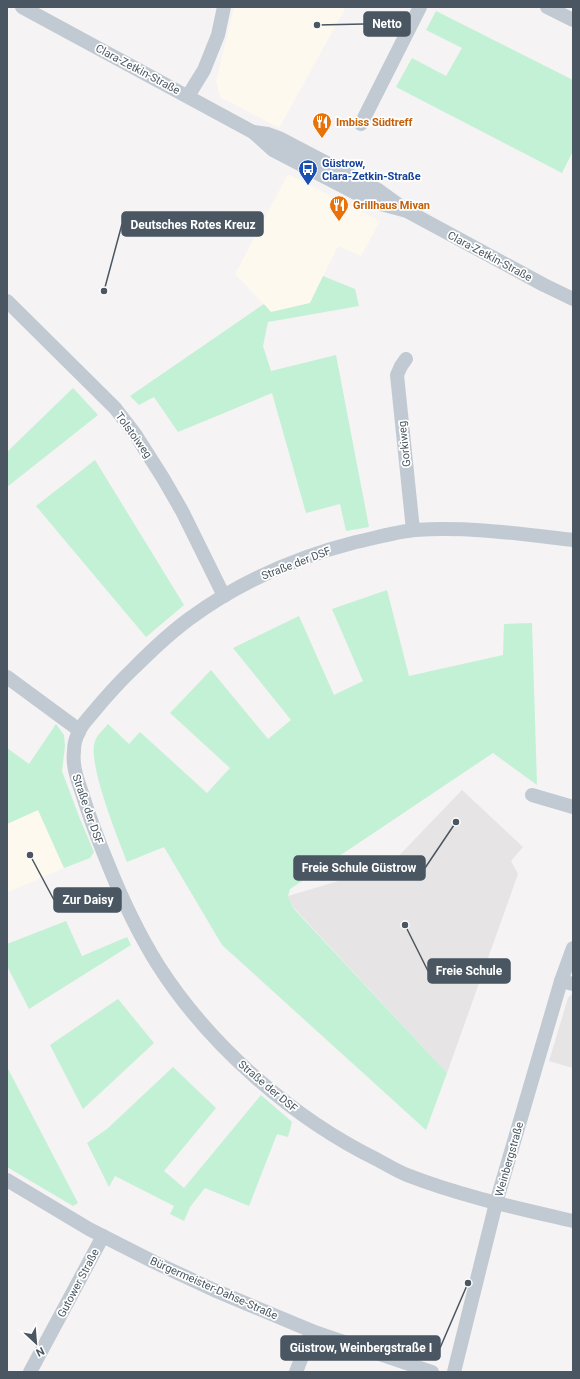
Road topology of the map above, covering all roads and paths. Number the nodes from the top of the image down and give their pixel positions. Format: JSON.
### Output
{"nodes":[{"id":1,"x":22,"y":7,"type":"edge"},
{"id":2,"x":224,"y":7,"type":"edge"},
{"id":3,"x":420,"y":7,"type":"edge"},
{"id":4,"x":547,"y":7,"type":"edge"},
{"id":5,"x":573,"y":20,"type":"edge"},
{"id":6,"x":188,"y":96,"type":"junction"},
{"id":7,"x":361,"y":124,"type":"dead end"},
{"id":8,"x":573,"y":299,"type":"edge"},
{"id":9,"x":7,"y":301,"type":"edge"},
{"id":10,"x":406,"y":359,"type":"dead end"},
{"id":11,"x":413,"y":530,"type":"junction"},
{"id":12,"x":573,"y":540,"type":"edge"},
{"id":13,"x":224,"y":596,"type":"junction"},
{"id":14,"x":7,"y":676,"type":"edge"},
{"id":15,"x":79,"y":730,"type":"junction"},
{"id":16,"x":532,"y":795,"type":"dead end"},
{"id":17,"x":573,"y":807,"type":"edge"},
{"id":18,"x":573,"y":948,"type":"edge"},
{"id":19,"x":567,"y":982,"type":"edge"},
{"id":20,"x":7,"y":1180,"type":"edge"},
{"id":21,"x":496,"y":1203,"type":"junction"},
{"id":22,"x":573,"y":1221,"type":"edge"},
{"id":23,"x":103,"y":1236,"type":"junction"},
{"id":24,"x":312,"y":1331,"type":"junction"},
{"id":25,"x":30,"y":1372,"type":"edge"},
{"id":26,"x":296,"y":1372,"type":"edge"},
{"id":27,"x":432,"y":1372,"type":"edge"},
{"id":28,"x":454,"y":1372,"type":"edge"}],
"edges":[{"from":1,"to":6,"type":"street","name":"Clara-Zetkin-Straße"},
{"from":2,"to":6,"type":"street"},
{"from":3,"to":7,"type":"street"},
{"from":4,"to":5,"type":"street"},
{"from":6,"to":8,"type":"street","name":"Clara-Zetkin-Straße"},
{"from":9,"to":13,"type":"street","name":"Tolstoiweg"},
{"from":10,"to":11,"type":"street","name":"Gorkiweg"},
{"from":11,"to":12,"type":"street","name":"Straße der DSF"},
{"from":11,"to":13,"type":"street","name":"Straße der DSF"},
{"from":13,"to":15,"type":"street","name":"Straße der DSF"},
{"from":14,"to":15,"type":"street"},
{"from":15,"to":21,"type":"street","name":"Straße der DSF"},
{"from":16,"to":17,"type":"street"},
{"from":18,"to":19,"type":"street","name":"Weinbergstraße"},
{"from":19,"to":21,"type":"street","name":"Weinbergstraße"},
{"from":20,"to":23,"type":"street","name":"Bürgermeister-Dahse-Straße"},
{"from":21,"to":22,"type":"street","name":"Straße der DSF"},
{"from":21,"to":28,"type":"street","name":"Weinbergstraße"},
{"from":23,"to":24,"type":"street","name":"Bürgermeister-Dahse-Straße"},
{"from":23,"to":25,"type":"street","name":"Gutower Straße"},
{"from":24,"to":26,"type":"street"},
{"from":24,"to":27,"type":"street","name":"Bürgermeister-Dahse-Straße"}]}
